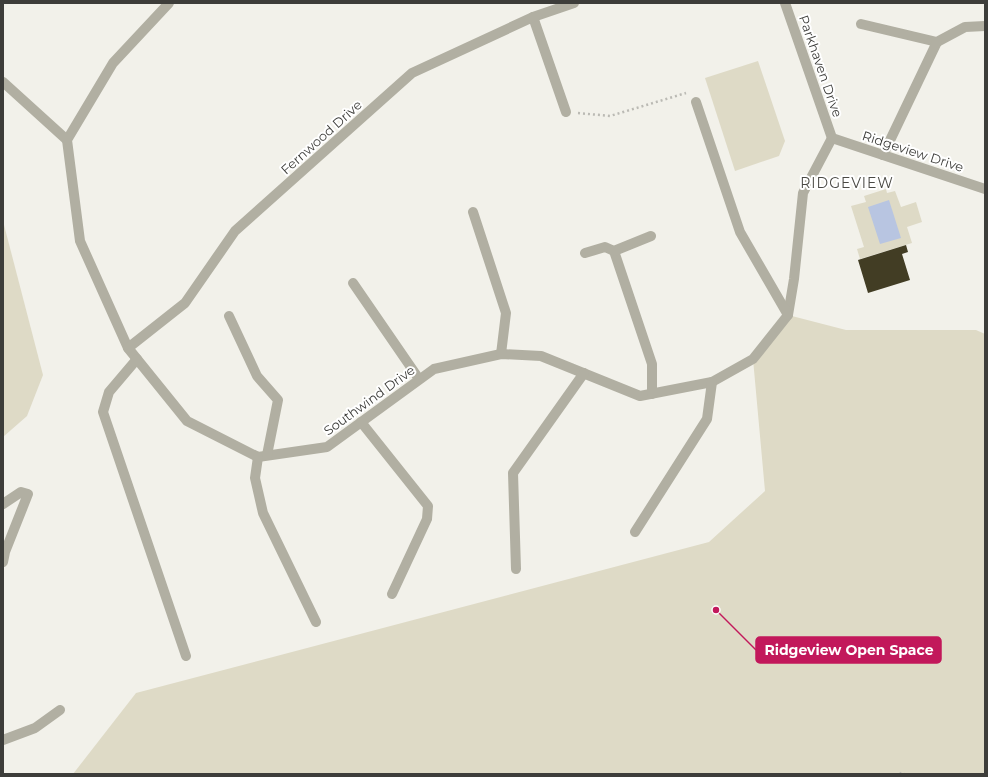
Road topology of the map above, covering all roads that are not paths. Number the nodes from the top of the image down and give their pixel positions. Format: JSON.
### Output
{"nodes":[{"id":1,"x":169,"y":3,"type":"edge"},
{"id":2,"x":574,"y":3,"type":"edge"},
{"id":3,"x":785,"y":3,"type":"edge"},
{"id":4,"x":533,"y":17,"type":"junction"},
{"id":5,"x":861,"y":24,"type":"dead end"},
{"id":6,"x":985,"y":26,"type":"edge"},
{"id":7,"x":937,"y":42,"type":"junction"},
{"id":8,"x":3,"y":82,"type":"edge"},
{"id":9,"x":696,"y":102,"type":"road end"},
{"id":10,"x":566,"y":112,"type":"road end"},
{"id":11,"x":832,"y":138,"type":"junction"},
{"id":12,"x":67,"y":140,"type":"junction"},
{"id":13,"x":883,"y":155,"type":"junction"},
{"id":14,"x":985,"y":189,"type":"edge"},
{"id":15,"x":473,"y":212,"type":"dead end"},
{"id":16,"x":651,"y":236,"type":"dead end"},
{"id":17,"x":614,"y":251,"type":"junction"},
{"id":18,"x":585,"y":253,"type":"dead end"},
{"id":19,"x":353,"y":283,"type":"dead end"},
{"id":20,"x":788,"y":315,"type":"junction"},
{"id":21,"x":229,"y":316,"type":"dead end"},
{"id":22,"x":128,"y":348,"type":"junction"},
{"id":23,"x":501,"y":354,"type":"junction"},
{"id":24,"x":137,"y":359,"type":"junction"},
{"id":25,"x":584,"y":373,"type":"junction"},
{"id":26,"x":420,"y":379,"type":"junction"},
{"id":27,"x":712,"y":382,"type":"junction"},
{"id":28,"x":652,"y":394,"type":"junction"},
{"id":29,"x":361,"y":422,"type":"junction"},
{"id":30,"x":263,"y":456,"type":"junction"},
{"id":31,"x":3,"y":504,"type":"edge"},
{"id":32,"x":636,"y":532,"type":"dead end"},
{"id":33,"x":3,"y":562,"type":"edge"},
{"id":34,"x":516,"y":569,"type":"dead end"},
{"id":35,"x":392,"y":594,"type":"dead end"},
{"id":36,"x":316,"y":622,"type":"dead end"},
{"id":37,"x":186,"y":656,"type":"dead end"},
{"id":38,"x":60,"y":710,"type":"dead end"},
{"id":39,"x":3,"y":740,"type":"edge"}],
"edges":[{"from":1,"to":12,"type":"street"},
{"from":2,"to":4,"type":"street","name":"Fernwood Drive"},
{"from":3,"to":11,"type":"street","name":"Parkhaven Drive"},
{"from":4,"to":10,"type":"street"},
{"from":4,"to":22,"type":"street","name":"Fernwood Drive"},
{"from":5,"to":7,"type":"street"},
{"from":6,"to":7,"type":"street"},
{"from":7,"to":13,"type":"street"},
{"from":8,"to":12,"type":"street"},
{"from":9,"to":20,"type":"street"},
{"from":11,"to":13,"type":"street","name":"Ridgeview Drive"},
{"from":11,"to":20,"type":"street","name":"Southwind Drive"},
{"from":12,"to":22,"type":"street"},
{"from":13,"to":14,"type":"street","name":"Ridgeview Drive"},
{"from":15,"to":23,"type":"street"},
{"from":16,"to":17,"type":"street"},
{"from":17,"to":18,"type":"street"},
{"from":17,"to":28,"type":"street"},
{"from":19,"to":26,"type":"street"},
{"from":20,"to":27,"type":"street","name":"Southwind Drive"},
{"from":21,"to":30,"type":"street"},
{"from":22,"to":24,"type":"street"},
{"from":23,"to":25,"type":"street","name":"Southwind Drive"},
{"from":23,"to":26,"type":"street","name":"Southwind Drive"},
{"from":24,"to":30,"type":"street"},
{"from":24,"to":37,"type":"street"},
{"from":25,"to":28,"type":"street","name":"Southwind Drive"},
{"from":25,"to":34,"type":"street"},
{"from":26,"to":29,"type":"street","name":"Southwind Drive"},
{"from":27,"to":28,"type":"street","name":"Southwind Drive"},
{"from":27,"to":32,"type":"street"},
{"from":29,"to":30,"type":"street","name":"Southwind Drive"},
{"from":29,"to":35,"type":"street"},
{"from":30,"to":36,"type":"street"},
{"from":31,"to":33,"type":"street"},
{"from":38,"to":39,"type":"street"}]}
